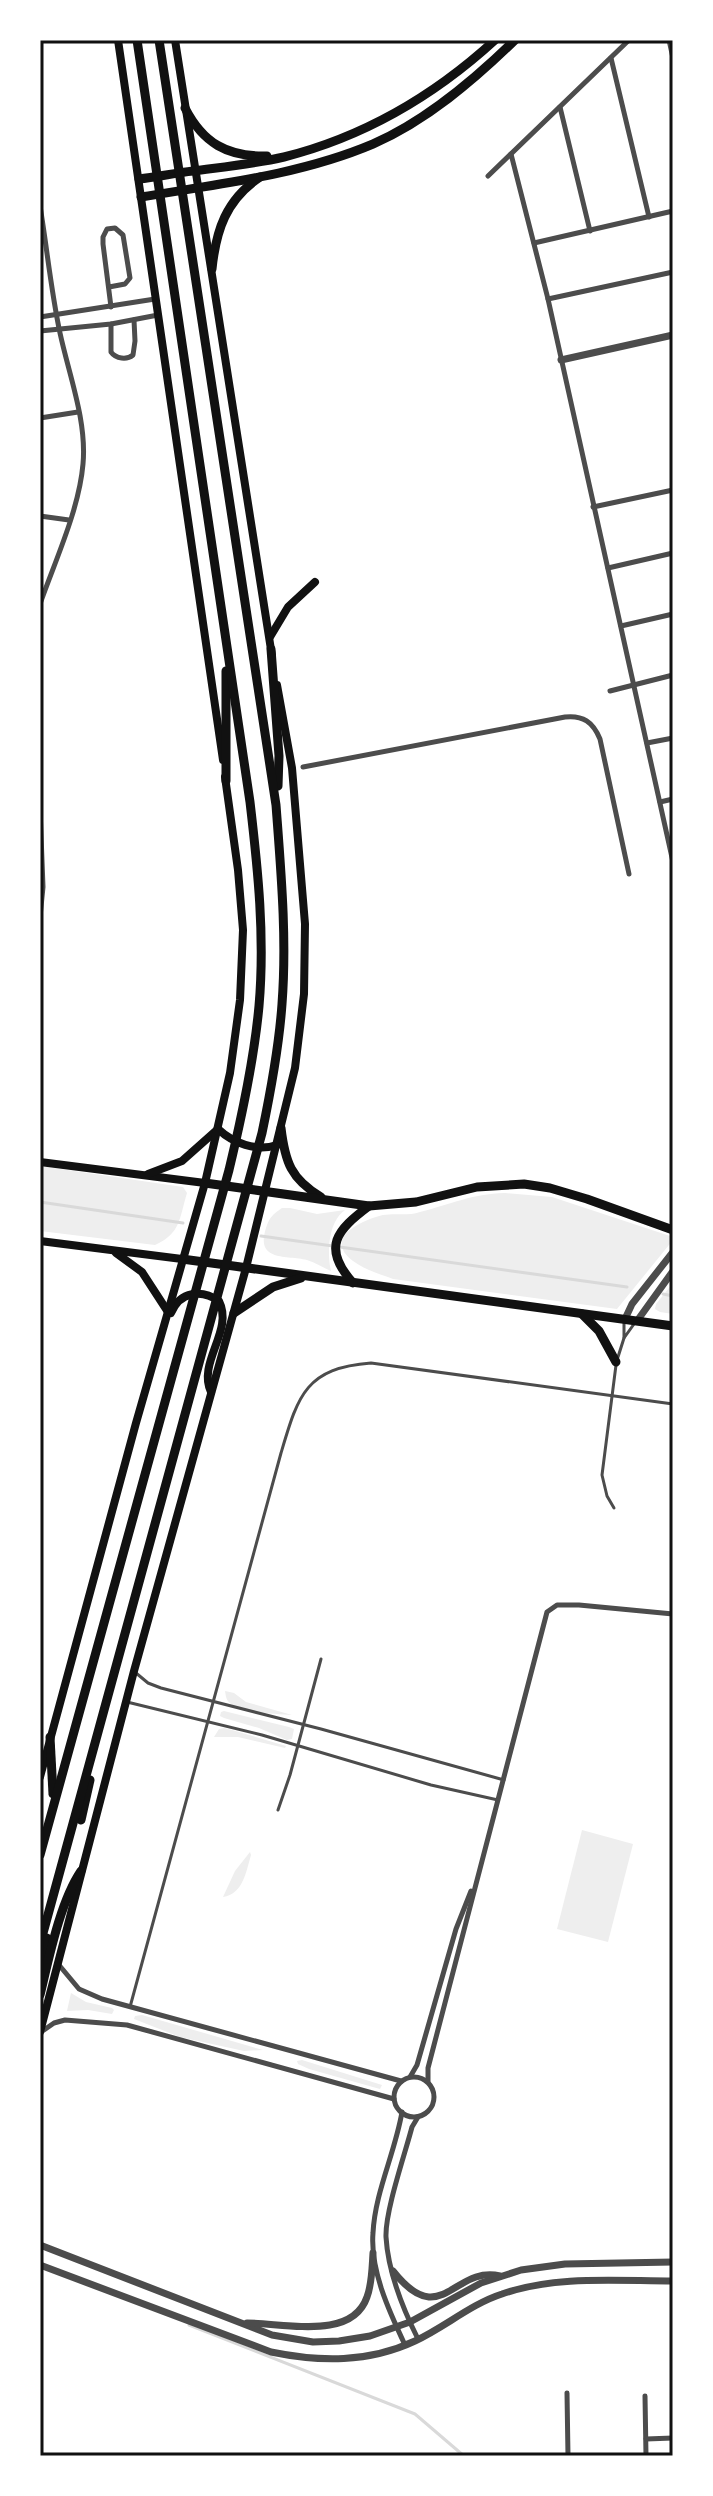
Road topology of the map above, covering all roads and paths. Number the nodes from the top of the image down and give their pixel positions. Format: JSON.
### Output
{"nodes":[{"id":1,"x":118,"y":40,"type":"edge"},
{"id":2,"x":137,"y":40,"type":"edge"},
{"id":3,"x":159,"y":40,"type":"edge"},
{"id":4,"x":175,"y":40,"type":"edge"},
{"id":5,"x":495,"y":40,"type":"edge"},
{"id":6,"x":515,"y":40,"type":"edge"},
{"id":7,"x":629,"y":40,"type":"edge"},
{"id":8,"x":669,"y":40,"type":"edge"},
{"id":9,"x":611,"y":57,"type":"junction"},
{"id":10,"x":673,"y":58,"type":"edge"},
{"id":11,"x":560,"y":107,"type":"junction"},
{"id":12,"x":185,"y":108,"type":"junction"},
{"id":13,"x":383,"y":119,"type":"junction"},
{"id":14,"x":390,"y":135,"type":"junction"},
{"id":15,"x":511,"y":154,"type":"junction"},
{"id":16,"x":286,"y":156,"type":"junction"},
{"id":17,"x":192,"y":171,"type":"junction"},
{"id":18,"x":264,"y":174,"type":"junction"},
{"id":19,"x":488,"y":176,"type":"dead end"},
{"id":20,"x":144,"y":178,"type":"junction"},
{"id":21,"x":195,"y":188,"type":"junction"},
{"id":22,"x":146,"y":196,"type":"junction"},
{"id":23,"x":40,"y":206,"type":"edge"},
{"id":24,"x":673,"y":211,"type":"edge"},
{"id":25,"x":649,"y":217,"type":"junction"},
{"id":26,"x":590,"y":231,"type":"junction"},
{"id":27,"x":534,"y":243,"type":"junction"},
{"id":28,"x":212,"y":269,"type":"junction"},
{"id":29,"x":673,"y":272,"type":"edge"},
{"id":30,"x":109,"y":287,"type":"junction"},
{"id":31,"x":156,"y":299,"type":"junction"},
{"id":32,"x":548,"y":299,"type":"junction"},
{"id":33,"x":111,"y":307,"type":"junction"},
{"id":34,"x":57,"y":314,"type":"junction"},
{"id":35,"x":158,"y":315,"type":"junction"},
{"id":36,"x":40,"y":317,"type":"edge"},
{"id":37,"x":134,"y":320,"type":"junction"},
{"id":38,"x":111,"y":324,"type":"junction"},
{"id":39,"x":59,"y":330,"type":"junction"},
{"id":40,"x":40,"y":331,"type":"edge"},
{"id":41,"x":673,"y":335,"type":"edge"},
{"id":42,"x":561,"y":360,"type":"junction"},
{"id":43,"x":78,"y":412,"type":"junction"},
{"id":44,"x":40,"y":418,"type":"edge"},
{"id":45,"x":673,"y":490,"type":"edge"},
{"id":46,"x":593,"y":507,"type":"junction"},
{"id":47,"x":40,"y":516,"type":"edge"},
{"id":48,"x":69,"y":520,"type":"junction"},
{"id":49,"x":673,"y":553,"type":"edge"},
{"id":50,"x":608,"y":568,"type":"junction"},
{"id":51,"x":315,"y":582,"type":"dead end"},
{"id":52,"x":40,"y":604,"type":"edge"},
{"id":53,"x":673,"y":614,"type":"edge"},
{"id":54,"x":621,"y":626,"type":"junction"},
{"id":55,"x":226,"y":636,"type":"junction"},
{"id":56,"x":269,"y":638,"type":"junction"},
{"id":57,"x":271,"y":649,"type":"junction"},
{"id":58,"x":673,"y":675,"type":"edge"},
{"id":59,"x":635,"y":684,"type":"junction"},
{"id":60,"x":610,"y":691,"type":"dead end"},
{"id":61,"x":673,"y":738,"type":"edge"},
{"id":62,"x":647,"y":743,"type":"junction"},
{"id":63,"x":303,"y":767,"type":"dead end"},
{"id":64,"x":226,"y":781,"type":"junction"},
{"id":65,"x":673,"y":799,"type":"edge"},
{"id":66,"x":660,"y":802,"type":"junction"},
{"id":67,"x":276,"y":805,"type":"junction"},
{"id":68,"x":40,"y":808,"type":"edge"},
{"id":69,"x":673,"y":861,"type":"edge"},
{"id":70,"x":629,"y":874,"type":"dead end"},
{"id":71,"x":40,"y":917,"type":"edge"},
{"id":72,"x":281,"y":1128,"type":"junction"},
{"id":73,"x":218,"y":1129,"type":"junction"},
{"id":74,"x":277,"y":1145,"type":"junction"},
{"id":75,"x":40,"y":1162,"type":"edge"},
{"id":76,"x":143,"y":1176,"type":"junction"},
{"id":77,"x":205,"y":1183,"type":"junction"},
{"id":78,"x":266,"y":1191,"type":"junction"},
{"id":79,"x":324,"y":1199,"type":"junction"},
{"id":80,"x":369,"y":1206,"type":"junction"},
{"id":81,"x":673,"y":1230,"type":"edge"},
{"id":82,"x":40,"y":1241,"type":"edge"},
{"id":83,"x":112,"y":1251,"type":"junction"},
{"id":84,"x":673,"y":1252,"type":"edge"},
{"id":85,"x":182,"y":1259,"type":"junction"},
{"id":86,"x":246,"y":1268,"type":"junction"},
{"id":87,"x":673,"y":1271,"type":"edge"},
{"id":88,"x":306,"y":1276,"type":"junction"},
{"id":89,"x":353,"y":1283,"type":"junction"},
{"id":90,"x":168,"y":1312,"type":"junction"},
{"id":91,"x":234,"y":1313,"type":"junction"},
{"id":92,"x":582,"y":1314,"type":"junction"},
{"id":93,"x":625,"y":1319,"type":"junction"},
{"id":94,"x":637,"y":1321,"type":"junction"},
{"id":95,"x":673,"y":1326,"type":"edge"},
{"id":96,"x":624,"y":1338,"type":"junction"},
{"id":97,"x":616,"y":1362,"type":"junction"},
{"id":98,"x":152,"y":1368,"type":"junction"},
{"id":99,"x":211,"y":1393,"type":"junction"},
{"id":100,"x":612,"y":1396,"type":"junction"},
{"id":101,"x":673,"y":1404,"type":"edge"},
{"id":102,"x":614,"y":1508,"type":"dead end"},
{"id":103,"x":673,"y":1614,"type":"edge"},
{"id":104,"x":321,"y":1659,"type":"dead end"},
{"id":105,"x":134,"y":1671,"type":"junction"},
{"id":106,"x":127,"y":1702,"type":"junction"},
{"id":107,"x":214,"y":1702,"type":"junction"},
{"id":108,"x":209,"y":1721,"type":"junction"},
{"id":109,"x":303,"y":1724,"type":"junction"},
{"id":110,"x":50,"y":1737,"type":"junction"},
{"id":111,"x":298,"y":1746,"type":"junction"},
{"id":112,"x":89,"y":1767,"type":"junction"},
{"id":113,"x":40,"y":1777,"type":"edge"},
{"id":114,"x":504,"y":1780,"type":"junction"},
{"id":115,"x":499,"y":1800,"type":"junction"},
{"id":116,"x":53,"y":1803,"type":"junction"},
{"id":117,"x":278,"y":1810,"type":"dead end"},
{"id":118,"x":40,"y":1855,"type":"edge"},
{"id":119,"x":81,"y":1871,"type":"junction"},
{"id":120,"x":476,"y":1879,"type":"junction"},
{"id":121,"x":40,"y":1944,"type":"edge"},
{"id":122,"x":57,"y":1962,"type":"junction"},
{"id":123,"x":40,"y":1965,"type":"edge"},
{"id":124,"x":40,"y":1995,"type":"edge"},
{"id":125,"x":130,"y":2007,"type":"junction"},
{"id":126,"x":40,"y":2032,"type":"edge"},
{"id":127,"x":410,"y":2077,"type":"junction"},
{"id":128,"x":401,"y":2081,"type":"junction"},
{"id":129,"x":428,"y":2081,"type":"junction"},
{"id":130,"x":394,"y":2099,"type":"junction"},
{"id":131,"x":402,"y":2112,"type":"junction"},
{"id":132,"x":418,"y":2117,"type":"junction"},
{"id":133,"x":40,"y":2245,"type":"edge"},
{"id":134,"x":373,"y":2253,"type":"junction"},
{"id":135,"x":673,"y":2262,"type":"edge"},
{"id":136,"x":40,"y":2265,"type":"edge"},
{"id":137,"x":393,"y":2271,"type":"junction"},
{"id":138,"x":502,"y":2277,"type":"junction"},
{"id":139,"x":673,"y":2281,"type":"edge"},
{"id":140,"x":240,"y":2322,"type":"junction"},
{"id":141,"x":410,"y":2322,"type":"junction"},
{"id":142,"x":397,"y":2327,"type":"junction"},
{"id":143,"x":418,"y":2339,"type":"junction"},
{"id":144,"x":405,"y":2345,"type":"junction"},
{"id":145,"x":567,"y":2393,"type":"dead end"},
{"id":146,"x":645,"y":2396,"type":"dead end"},
{"id":147,"x":673,"y":2438,"type":"edge"},
{"id":148,"x":646,"y":2439,"type":"junction"},
{"id":149,"x":568,"y":2456,"type":"edge"},
{"id":150,"x":646,"y":2456,"type":"edge"}],
"edges":[{"from":1,"to":20,"type":"main road"},
{"from":2,"to":55,"type":"main road"},
{"from":3,"to":67,"type":"main road"},
{"from":4,"to":12,"type":"main road"},
{"from":5,"to":13,"type":"main road"},
{"from":6,"to":14,"type":"main road"},
{"from":7,"to":9,"type":"street"},
{"from":8,"to":10,"type":"street"},
{"from":9,"to":11,"type":"street"},
{"from":9,"to":25,"type":"street"},
{"from":11,"to":15,"type":"street"},
{"from":11,"to":26,"type":"street"},
{"from":12,"to":16,"type":"main road"},
{"from":12,"to":17,"type":"main road"},
{"from":13,"to":14,"type":"main road"},
{"from":13,"to":16,"type":"main road"},
{"from":14,"to":18,"type":"main road"},
{"from":15,"to":19,"type":"street"},
{"from":15,"to":27,"type":"street"},
{"from":16,"to":17,"type":"main road"},
{"from":17,"to":20,"type":"main road"},
{"from":17,"to":21,"type":"main road"},
{"from":18,"to":21,"type":"main road"},
{"from":18,"to":28,"type":"main road"},
{"from":20,"to":22,"type":"main road"},
{"from":21,"to":22,"type":"main road"},
{"from":21,"to":28,"type":"main road"},
{"from":22,"to":31,"type":"main road"},
{"from":23,"to":34,"type":"street"},
{"from":24,"to":25,"type":"street"},
{"from":25,"to":26,"type":"street"},
{"from":26,"to":27,"type":"street"},
{"from":27,"to":32,"type":"street"},
{"from":28,"to":56,"type":"main road"},
{"from":29,"to":32,"type":"street"},
{"from":30,"to":30,"type":"street"},
{"from":30,"to":33,"type":"street"},
{"from":31,"to":33,"type":"street"},
{"from":31,"to":35,"type":"main road"},
{"from":32,"to":42,"type":"street"},
{"from":33,"to":34,"type":"street"},
{"from":34,"to":36,"type":"street"},
{"from":34,"to":39,"type":"street"},
{"from":35,"to":37,"type":"street"},
{"from":35,"to":64,"type":"main road"},
{"from":37,"to":38,"type":"street"},
{"from":37,"to":38,"type":"street"},
{"from":38,"to":39,"type":"street"},
{"from":39,"to":40,"type":"street"},
{"from":39,"to":43,"type":"street"},
{"from":41,"to":42,"type":"street"},
{"from":42,"to":46,"type":"street"},
{"from":43,"to":44,"type":"street"},
{"from":43,"to":48,"type":"street"},
{"from":45,"to":46,"type":"street"},
{"from":46,"to":50,"type":"street"},
{"from":47,"to":48,"type":"street"},
{"from":48,"to":52,"type":"street"},
{"from":49,"to":50,"type":"street"},
{"from":50,"to":54,"type":"street"},
{"from":51,"to":56,"type":"main road"},
{"from":53,"to":54,"type":"street"},
{"from":54,"to":59,"type":"street"},
{"from":55,"to":64,"type":"main road"},
{"from":55,"to":116,"type":"main road"},
{"from":56,"to":57,"type":"main road"},
{"from":57,"to":67,"type":"main road"},
{"from":57,"to":72,"type":"main road"},
{"from":58,"to":59,"type":"street"},
{"from":59,"to":60,"type":"street"},
{"from":59,"to":62,"type":"street"},
{"from":61,"to":62,"type":"street"},
{"from":62,"to":66,"type":"street"},
{"from":63,"to":70,"type":"street"},
{"from":64,"to":73,"type":"main road"},
{"from":65,"to":66,"type":"street"},
{"from":66,"to":69,"type":"street"},
{"from":67,"to":112,"type":"main road"},
{"from":68,"to":71,"type":"street"},
{"from":72,"to":74,"type":"main road"},
{"from":72,"to":79,"type":"main road"},
{"from":73,"to":74,"type":"main road"},
{"from":73,"to":76,"type":"main road"},
{"from":73,"to":77,"type":"main road"},
{"from":74,"to":78,"type":"main road"},
{"from":75,"to":76,"type":"main road"},
{"from":76,"to":77,"type":"main road"},
{"from":77,"to":78,"type":"main road"},
{"from":77,"to":85,"type":"main road"},
{"from":78,"to":79,"type":"main road"},
{"from":78,"to":86,"type":"main road"},
{"from":79,"to":80,"type":"main road"},
{"from":80,"to":81,"type":"main road"},
{"from":80,"to":89,"type":"main road"},
{"from":82,"to":83,"type":"main road"},
{"from":83,"to":85,"type":"main road"},
{"from":83,"to":90,"type":"main road"},
{"from":84,"to":93,"type":"street"},
{"from":85,"to":86,"type":"main road"},
{"from":85,"to":90,"type":"main road"},
{"from":86,"to":88,"type":"main road"},
{"from":86,"to":91,"type":"main road"},
{"from":87,"to":94,"type":"street"},
{"from":88,"to":89,"type":"main road"},
{"from":88,"to":91,"type":"main road"},
{"from":89,"to":92,"type":"main road"},
{"from":90,"to":98,"type":"main road"},
{"from":91,"to":99,"type":"main road"},
{"from":92,"to":93,"type":"main road"},
{"from":92,"to":97,"type":"main road"},
{"from":93,"to":94,"type":"main road"},
{"from":93,"to":96,"type":"lane"},
{"from":94,"to":95,"type":"main road"},
{"from":94,"to":96,"type":"lane"},
{"from":96,"to":97,"type":"lane"},
{"from":97,"to":100,"type":"lane"},
{"from":98,"to":99,"type":"main road"},
{"from":98,"to":110,"type":"main road"},
{"from":99,"to":105,"type":"main road"},
{"from":100,"to":101,"type":"lane"},
{"from":100,"to":102,"type":"lane"},
{"from":100,"to":107,"type":"lane"},
{"from":103,"to":114,"type":"street"},
{"from":104,"to":109,"type":"lane"},
{"from":105,"to":106,"type":"main road"},
{"from":105,"to":107,"type":"lane"},
{"from":106,"to":108,"type":"lane"},
{"from":106,"to":119,"type":"main road"},
{"from":107,"to":108,"type":"lane"},
{"from":107,"to":109,"type":"lane"},
{"from":108,"to":111,"type":"lane"},
{"from":108,"to":125,"type":"lane"},
{"from":109,"to":111,"type":"lane"},
{"from":109,"to":114,"type":"lane"},
{"from":110,"to":113,"type":"main road"},
{"from":110,"to":116,"type":"main road"},
{"from":111,"to":115,"type":"lane"},
{"from":111,"to":117,"type":"lane"},
{"from":112,"to":121,"type":"main road"},
{"from":112,"to":123,"type":"main road"},
{"from":114,"to":115,"type":"street"},
{"from":115,"to":120,"type":"street"},
{"from":116,"to":118,"type":"main road"},
{"from":119,"to":122,"type":"main road"},
{"from":119,"to":124,"type":"main road"},
{"from":120,"to":127,"type":"street"},
{"from":120,"to":129,"type":"street"},
{"from":122,"to":125,"type":"street"},
{"from":122,"to":126,"type":"main road"},
{"from":125,"to":128,"type":"street"},
{"from":126,"to":130,"type":"street"},
{"from":127,"to":128,"type":"street"},
{"from":127,"to":129,"type":"street"},
{"from":128,"to":130,"type":"street"},
{"from":129,"to":132,"type":"street"},
{"from":130,"to":131,"type":"street"},
{"from":131,"to":132,"type":"street"},
{"from":131,"to":134,"type":"street"},
{"from":132,"to":137,"type":"street"},
{"from":133,"to":140,"type":"street"},
{"from":134,"to":140,"type":"street"},
{"from":134,"to":142,"type":"street"},
{"from":135,"to":138,"type":"street"},
{"from":136,"to":144,"type":"street"},
{"from":137,"to":138,"type":"street"},
{"from":137,"to":141,"type":"street"},
{"from":138,"to":141,"type":"street"},
{"from":139,"to":143,"type":"street"},
{"from":140,"to":142,"type":"street"},
{"from":141,"to":142,"type":"street"},
{"from":141,"to":143,"type":"street"},
{"from":142,"to":144,"type":"street"},
{"from":143,"to":144,"type":"street"},
{"from":145,"to":149,"type":"street"},
{"from":146,"to":148,"type":"street"},
{"from":147,"to":148,"type":"street"},
{"from":148,"to":150,"type":"street"}]}
